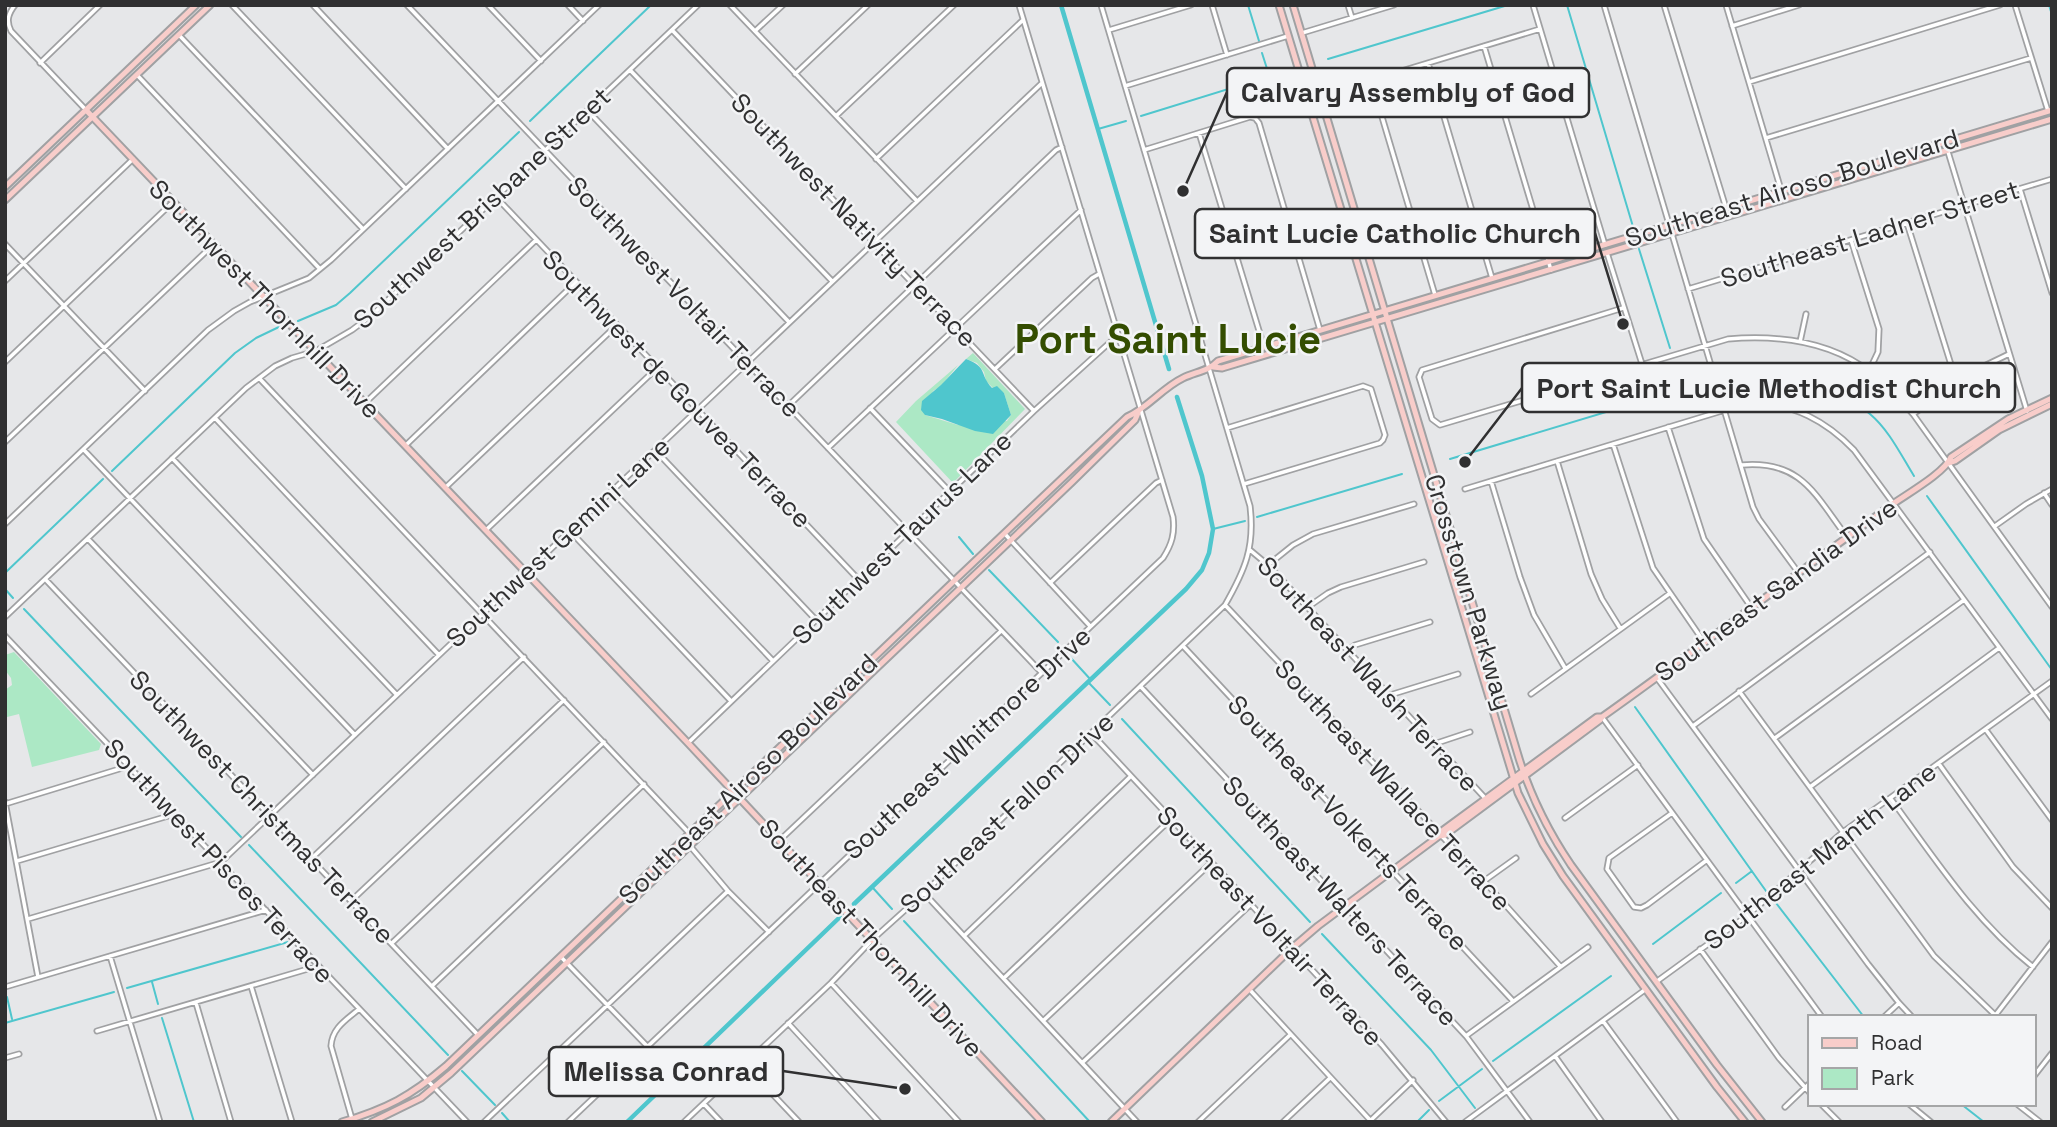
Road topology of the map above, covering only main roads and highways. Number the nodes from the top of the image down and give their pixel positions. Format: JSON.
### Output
{"nodes":[{"id":1,"x":199,"y":5,"type":"edge"},
{"id":2,"x":210,"y":5,"type":"edge"},
{"id":3,"x":1279,"y":5,"type":"edge"},
{"id":4,"x":1293,"y":5,"type":"edge"},
{"id":5,"x":179,"y":34,"type":"junction"},
{"id":6,"x":163,"y":37,"type":"junction"},
{"id":7,"x":145,"y":67,"type":"junction"},
{"id":8,"x":86,"y":110,"type":"junction"},
{"id":9,"x":2050,"y":110,"type":"edge"},
{"id":10,"x":93,"y":117,"type":"junction"},
{"id":11,"x":2052,"y":119,"type":"edge"},
{"id":12,"x":5,"y":187,"type":"edge"},
{"id":13,"x":5,"y":200,"type":"edge"},
{"id":14,"x":1385,"y":310,"type":"junction"},
{"id":15,"x":1372,"y":314,"type":"junction"},
{"id":16,"x":1387,"y":319,"type":"junction"},
{"id":17,"x":1375,"y":323,"type":"junction"},
{"id":18,"x":1211,"y":368,"type":"junction"},
{"id":19,"x":2052,"y":398,"type":"edge"},
{"id":20,"x":2052,"y":404,"type":"edge"},
{"id":21,"x":1140,"y":411,"type":"junction"},
{"id":22,"x":2027,"y":412,"type":"junction"},
{"id":23,"x":527,"y":573,"type":"joint"},
{"id":24,"x":1524,"y":774,"type":"junction"},
{"id":25,"x":1513,"y":782,"type":"junction"},
{"id":26,"x":734,"y":792,"type":"junction"},
{"id":27,"x":740,"y":798,"type":"junction"},
{"id":28,"x":1439,"y":836,"type":"junction"},
{"id":29,"x":499,"y":1015,"type":"junction"},
{"id":30,"x":505,"y":1021,"type":"junction"},
{"id":31,"x":1717,"y":1065,"type":"junction"},
{"id":32,"x":1704,"y":1069,"type":"junction"},
{"id":33,"x":342,"y":1122,"type":"edge"},
{"id":34,"x":372,"y":1122,"type":"edge"},
{"id":35,"x":1042,"y":1122,"type":"edge"},
{"id":36,"x":1111,"y":1122,"type":"edge"},
{"id":37,"x":1745,"y":1122,"type":"edge"},
{"id":38,"x":1762,"y":1122,"type":"edge"}],
"edges":[{"from":1,"to":5,"type":"main road"},
{"from":1,"to":6,"type":"main road"},
{"from":2,"to":5,"type":"main road"},
{"from":3,"to":15,"type":"main road","name":"Crosstown Parkway"},
{"from":4,"to":14,"type":"main road","name":"Crosstown Parkway"},
{"from":5,"to":7,"type":"main road"},
{"from":6,"to":7,"type":"main road"},
{"from":6,"to":8,"type":"main road"},
{"from":7,"to":10,"type":"main road"},
{"from":8,"to":10,"type":"main road","name":"Southwest Thornhill Drive"},
{"from":8,"to":12,"type":"main road"},
{"from":9,"to":14,"type":"main road","name":"Southeast Airoso Boulevard"},
{"from":10,"to":13,"type":"main road"},
{"from":10,"to":23,"type":"main road","name":"Southwest Thornhill Drive"},
{"from":11,"to":16,"type":"main road","name":"Southeast Airoso Boulevard"},
{"from":14,"to":15,"type":"main road","name":"Southeast Airoso Boulevard"},
{"from":14,"to":16,"type":"main road","name":"Crosstown Parkway"},
{"from":15,"to":17,"type":"main road","name":"Crosstown Parkway"},
{"from":15,"to":18,"type":"main road","name":"Southeast Airoso Boulevard"},
{"from":16,"to":17,"type":"main road","name":"Southeast Airoso Boulevard"},
{"from":16,"to":24,"type":"main road","name":"Crosstown Parkway"},
{"from":17,"to":18,"type":"main road","name":"Southeast Airoso Boulevard"},
{"from":17,"to":25,"type":"main road","name":"Crosstown Parkway"},
{"from":18,"to":21,"type":"main road","name":"Southeast Airoso Boulevard"},
{"from":19,"to":22,"type":"main road","name":"Southeast Sandia Drive"},
{"from":20,"to":22,"type":"main road","name":"Southeast Sandia Drive"},
{"from":21,"to":26,"type":"main road","name":"Southeast Airoso Boulevard"},
{"from":21,"to":27,"type":"main road","name":"Southeast Airoso Boulevard"},
{"from":22,"to":24,"type":"main road","name":"Southeast Sandia Drive"},
{"from":23,"to":26,"type":"main road","name":"Southeast Thornhill Drive"},
{"from":24,"to":25,"type":"main road","name":"Southeast Sandia Drive"},
{"from":24,"to":31,"type":"main road","name":"Crosstown Parkway"},
{"from":25,"to":28,"type":"main road","name":"Southeast Sandia Drive"},
{"from":25,"to":28,"type":"main road","name":"Southeast Sandia Drive"},
{"from":25,"to":32,"type":"main road","name":"Crosstown Parkway"},
{"from":26,"to":27,"type":"main road","name":"Southeast Thornhill Drive"},
{"from":26,"to":29,"type":"main road","name":"Southeast Airoso Boulevard"},
{"from":27,"to":30,"type":"main road","name":"Southeast Airoso Boulevard"},
{"from":27,"to":35,"type":"main road","name":"Southeast Thornhill Drive"},
{"from":28,"to":36,"type":"main road","name":"Southeast Sandia Drive"},
{"from":29,"to":30,"type":"main road"},
{"from":29,"to":33,"type":"main road","name":"Southeast Airoso Boulevard"},
{"from":30,"to":34,"type":"main road","name":"Southeast Airoso Boulevard"},
{"from":31,"to":32,"type":"main road"},
{"from":31,"to":38,"type":"main road","name":"Crosstown Parkway"},
{"from":32,"to":37,"type":"main road","name":"Crosstown Parkway"}]}
